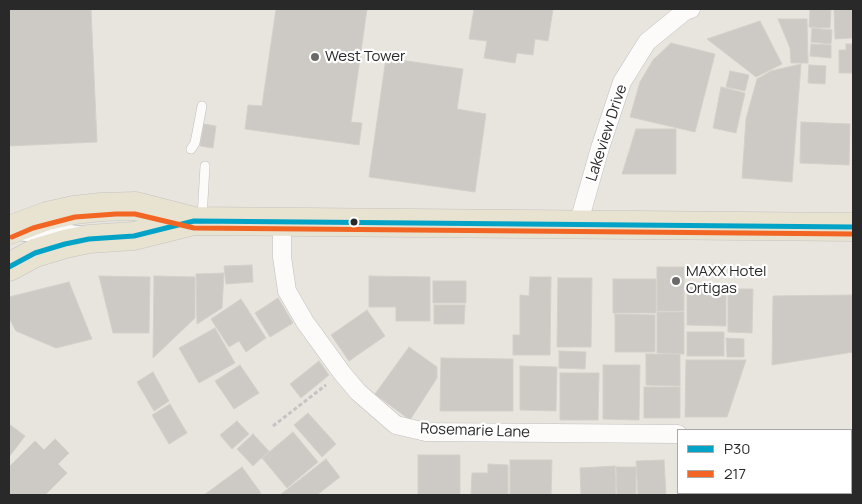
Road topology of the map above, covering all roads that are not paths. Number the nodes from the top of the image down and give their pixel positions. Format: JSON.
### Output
{"nodes":[{"id":1,"x":691,"y":9,"type":"edge"},
{"id":2,"x":202,"y":106,"type":"dead end"},
{"id":3,"x":191,"y":149,"type":"dead end"},
{"id":4,"x":205,"y":166,"type":"dead end"},
{"id":5,"x":198,"y":220,"type":"junction"},
{"id":6,"x":282,"y":221,"type":"junction"},
{"id":7,"x":578,"y":225,"type":"junction"},
{"id":8,"x":853,"y":227,"type":"edge"},
{"id":9,"x":10,"y":229,"type":"edge"},
{"id":10,"x":89,"y":239,"type":"junction"},
{"id":11,"x":9,"y":267,"type":"edge"},
{"id":12,"x":677,"y":434,"type":"edge"}],
"edges":[{"from":1,"to":7,"type":"street","name":"Lakeview Drive"},
{"from":2,"to":3,"type":"lane"},
{"from":4,"to":5,"type":"lane"},
{"from":5,"to":6,"type":"main road"},
{"from":5,"to":9,"type":"main road"},
{"from":5,"to":10,"type":"main road"},
{"from":6,"to":7,"type":"main road"},
{"from":6,"to":12,"type":"street","name":"Rosemarie Lane"},
{"from":7,"to":8,"type":"main road"},
{"from":9,"to":10,"type":"street"},
{"from":10,"to":11,"type":"main road"}]}
